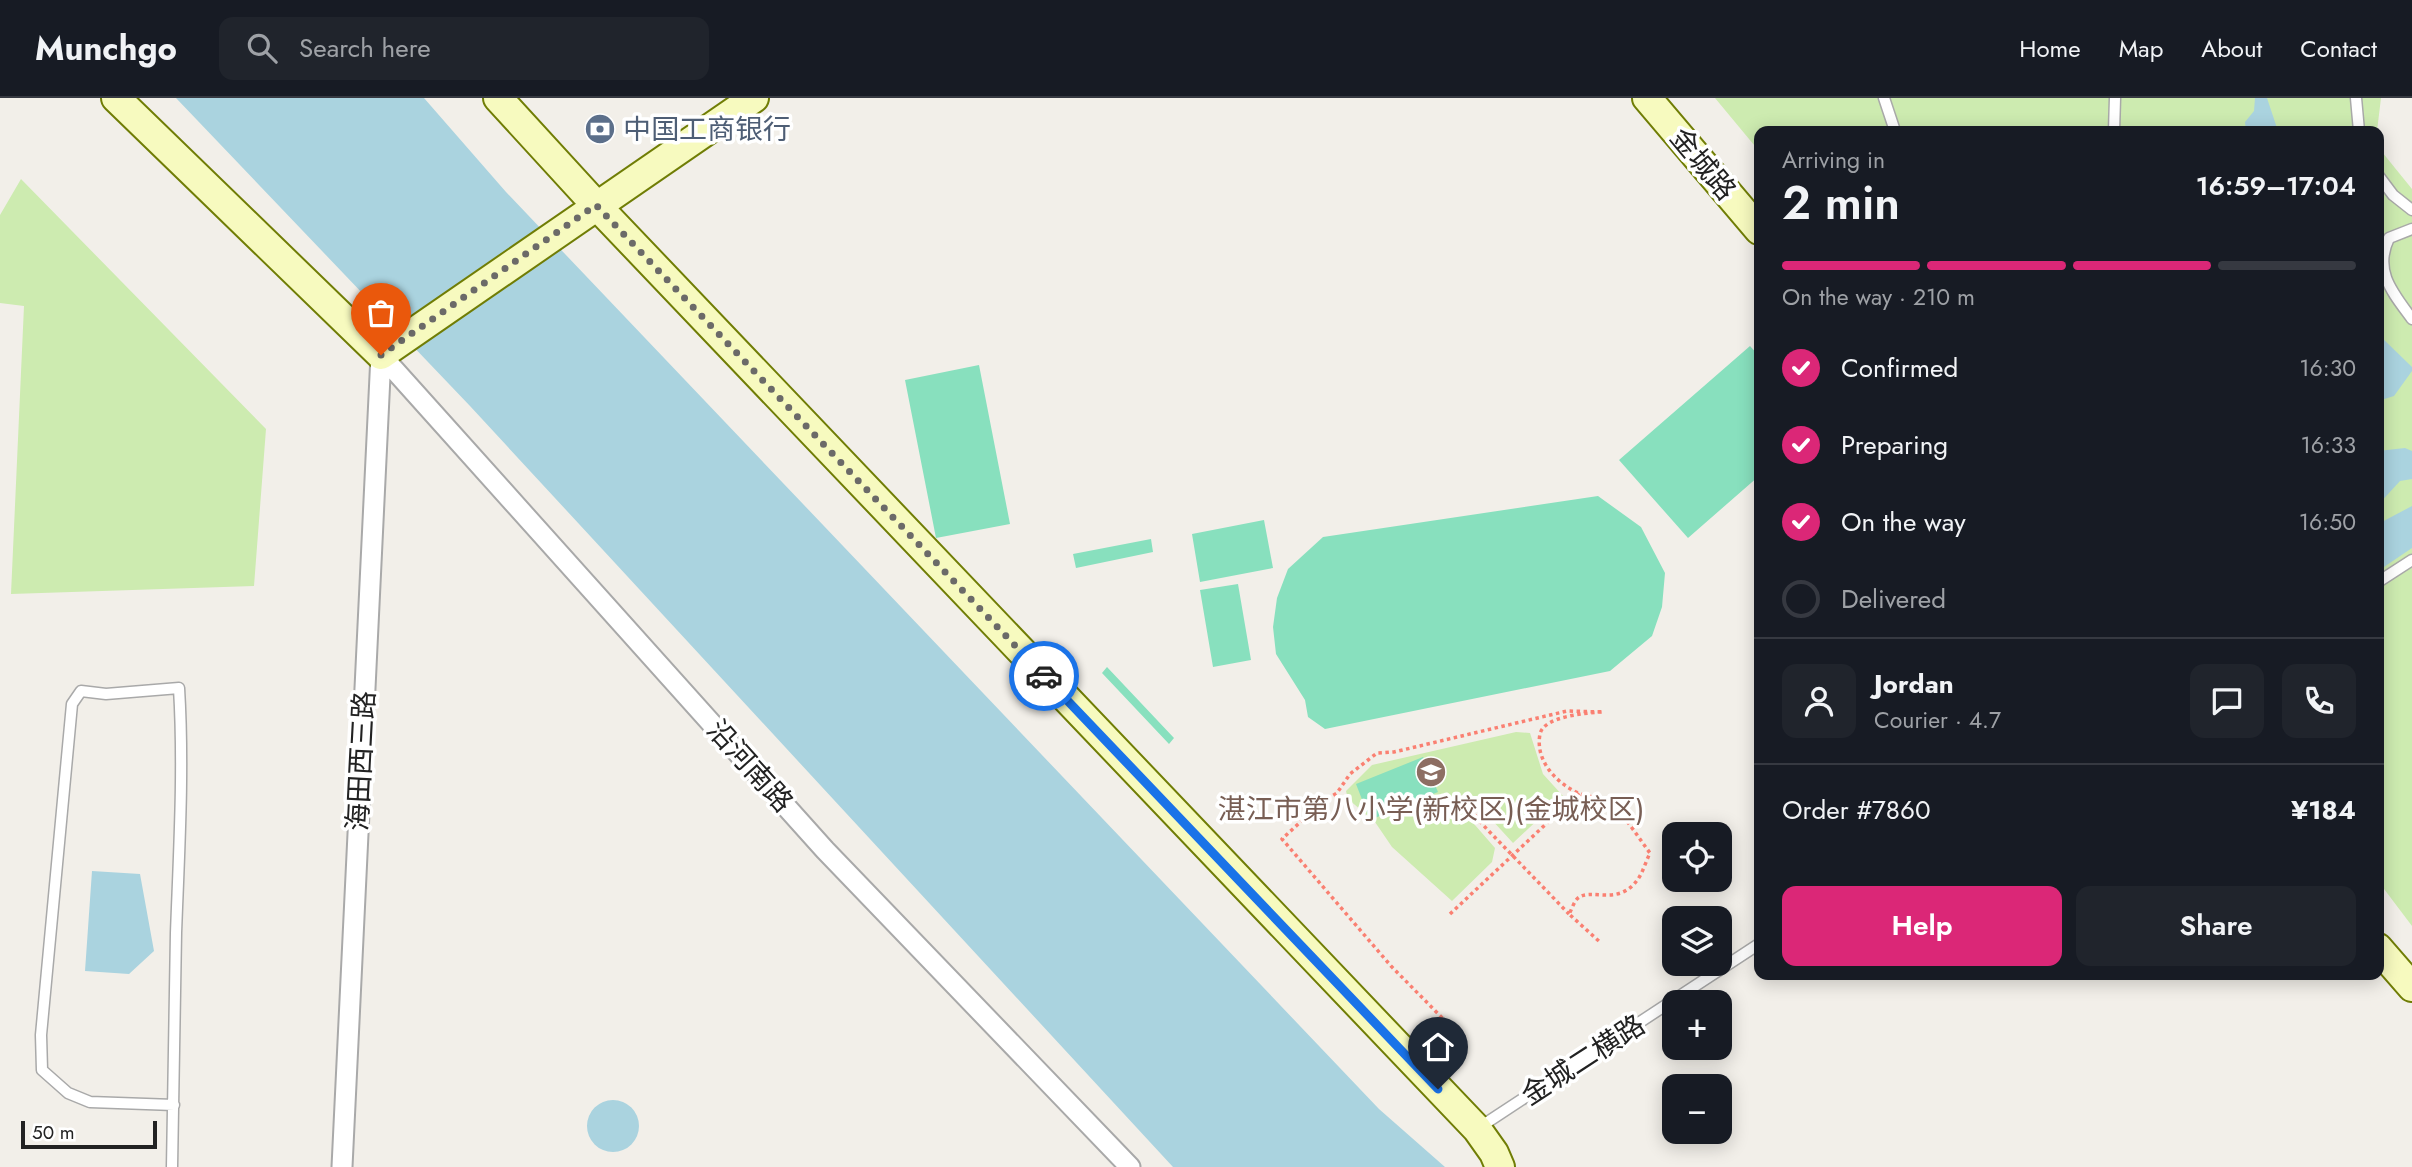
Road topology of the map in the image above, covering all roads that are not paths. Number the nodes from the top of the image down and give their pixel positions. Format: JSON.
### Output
{"nodes":[{"id":1,"x":116,"y":98,"type":"edge"},
{"id":2,"x":498,"y":98,"type":"edge"},
{"id":3,"x":754,"y":98,"type":"edge"},
{"id":4,"x":1647,"y":98,"type":"edge"},
{"id":5,"x":1884,"y":98,"type":"edge"},
{"id":6,"x":2115,"y":98,"type":"edge"},
{"id":7,"x":2356,"y":98,"type":"edge"},
{"id":8,"x":1893,"y":126,"type":"edge"},
{"id":9,"x":2114,"y":126,"type":"edge"},
{"id":10,"x":2359,"y":126,"type":"edge"},
{"id":11,"x":2384,"y":182,"type":"edge"},
{"id":12,"x":596,"y":205,"type":"junction"},
{"id":13,"x":2412,"y":210,"type":"edge"},
{"id":14,"x":1754,"y":224,"type":"edge"},
{"id":15,"x":2412,"y":229,"type":"edge"},
{"id":16,"x":2384,"y":248,"type":"edge"},
{"id":17,"x":2384,"y":273,"type":"edge"},
{"id":18,"x":2412,"y":319,"type":"edge"},
{"id":19,"x":381,"y":355,"type":"junction"},
{"id":20,"x":2412,"y":560,"type":"edge"},
{"id":21,"x":2384,"y":578,"type":"edge"},
{"id":22,"x":1754,"y":947,"type":"edge"},
{"id":23,"x":2384,"y":955,"type":"edge"},
{"id":24,"x":2412,"y":987,"type":"edge"},
{"id":25,"x":174,"y":1105,"type":"junction"},
{"id":26,"x":1477,"y":1129,"type":"junction"},
{"id":27,"x":172,"y":1167,"type":"edge"},
{"id":28,"x":342,"y":1167,"type":"edge"},
{"id":29,"x":1130,"y":1167,"type":"edge"},
{"id":30,"x":1500,"y":1167,"type":"edge"}],
"edges":[{"from":1,"to":19,"type":"street"},
{"from":2,"to":12,"type":"street"},
{"from":3,"to":12,"type":"street"},
{"from":4,"to":14,"type":"street","name":"金城路"},
{"from":5,"to":8,"type":"lane"},
{"from":6,"to":9,"type":"lane"},
{"from":7,"to":10,"type":"lane"},
{"from":11,"to":13,"type":"lane"},
{"from":12,"to":19,"type":"street"},
{"from":12,"to":26,"type":"street"},
{"from":15,"to":16,"type":"lane"},
{"from":17,"to":18,"type":"lane"},
{"from":19,"to":28,"type":"street","name":"海田西三路"},
{"from":19,"to":29,"type":"street","name":"沿河南路"},
{"from":20,"to":21,"type":"lane"},
{"from":22,"to":26,"type":"lane","name":"金城二横路"},
{"from":23,"to":24,"type":"street"},
{"from":25,"to":25,"type":"lane"},
{"from":25,"to":27,"type":"lane"},
{"from":26,"to":30,"type":"street"}]}
